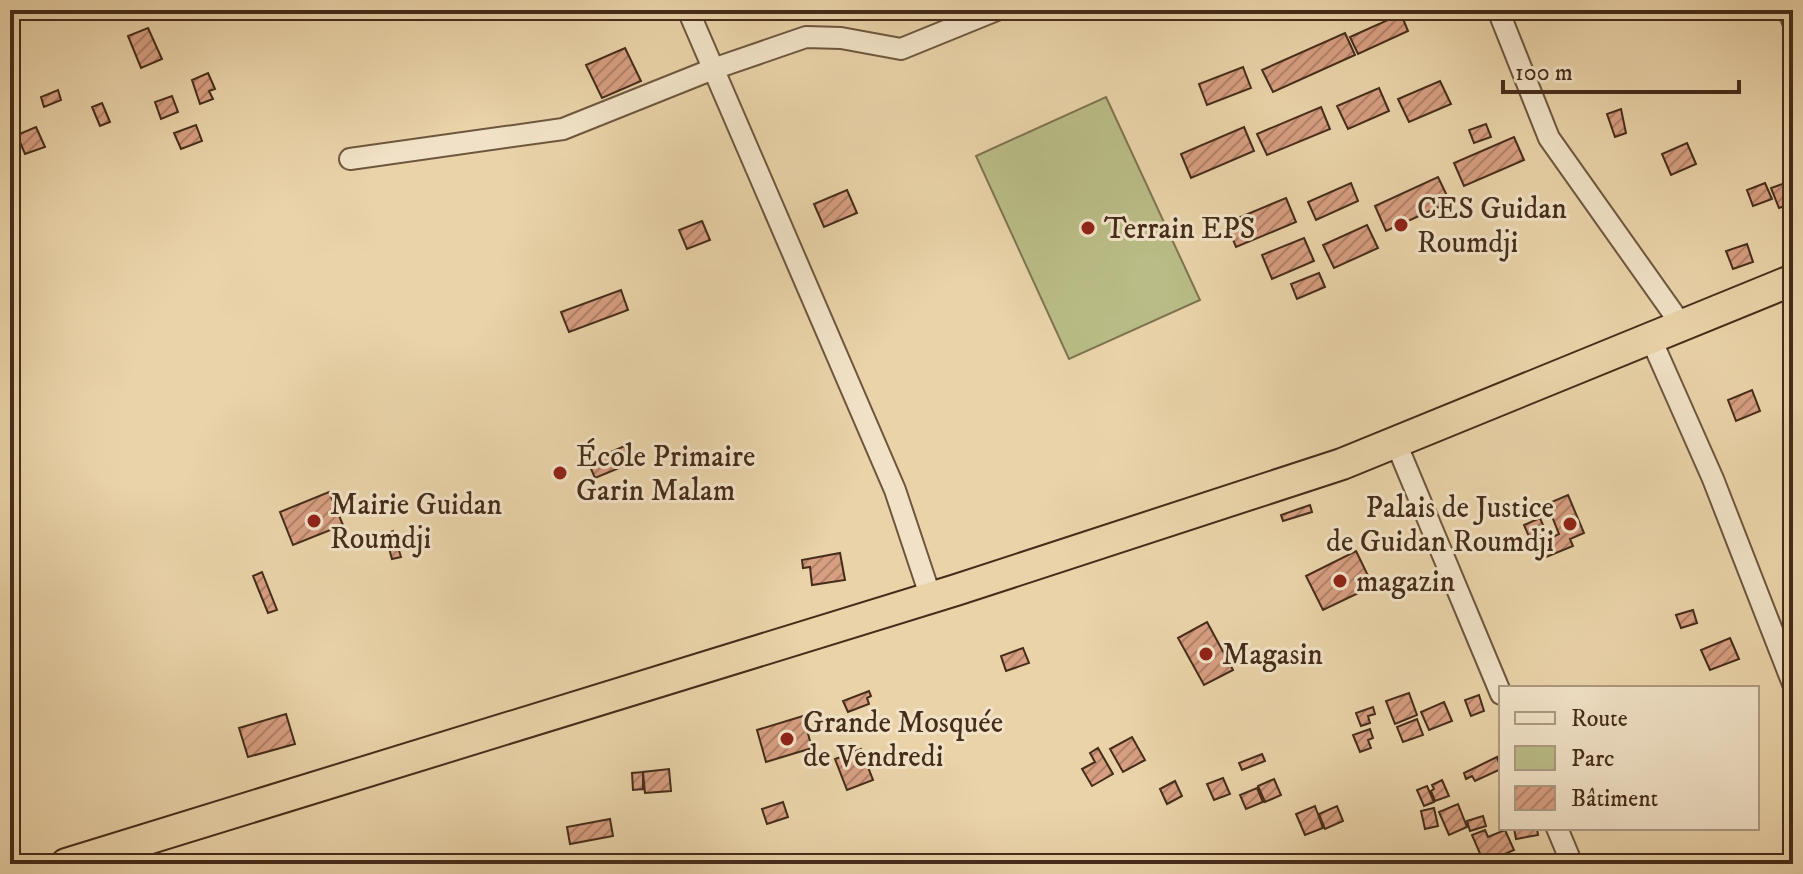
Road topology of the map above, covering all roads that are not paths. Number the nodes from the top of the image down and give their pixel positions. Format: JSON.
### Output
{"nodes":[{"id":1,"x":688,"y":10,"type":"edge"},
{"id":2,"x":997,"y":10,"type":"edge"},
{"id":3,"x":1498,"y":10,"type":"edge"},
{"id":4,"x":1788,"y":10,"type":"edge"},
{"id":5,"x":1793,"y":22,"type":"edge"},
{"id":6,"x":713,"y":69,"type":"junction"},
{"id":7,"x":350,"y":159,"type":"dead end"},
{"id":8,"x":1793,"y":280,"type":"edge"},
{"id":9,"x":1683,"y":327,"type":"junction"},
{"id":10,"x":1651,"y":339,"type":"junction"},
{"id":11,"x":1396,"y":443,"type":"junction"},
{"id":12,"x":931,"y":598,"type":"junction"},
{"id":13,"x":1793,"y":684,"type":"edge"},
{"id":14,"x":1499,"y":689,"type":"edge"},
{"id":15,"x":1558,"y":830,"type":"edge"},
{"id":16,"x":66,"y":864,"type":"edge"},
{"id":17,"x":1572,"y":864,"type":"edge"}],
"edges":[{"from":1,"to":6,"type":"street"},
{"from":2,"to":6,"type":"street"},
{"from":3,"to":9,"type":"street"},
{"from":4,"to":5,"type":"street"},
{"from":6,"to":7,"type":"street"},
{"from":6,"to":12,"type":"street"},
{"from":8,"to":9,"type":"highway"},
{"from":9,"to":10,"type":"highway"},
{"from":10,"to":11,"type":"highway"},
{"from":10,"to":13,"type":"street"},
{"from":11,"to":12,"type":"highway"},
{"from":11,"to":14,"type":"street"},
{"from":12,"to":16,"type":"highway"},
{"from":15,"to":17,"type":"street"}]}
